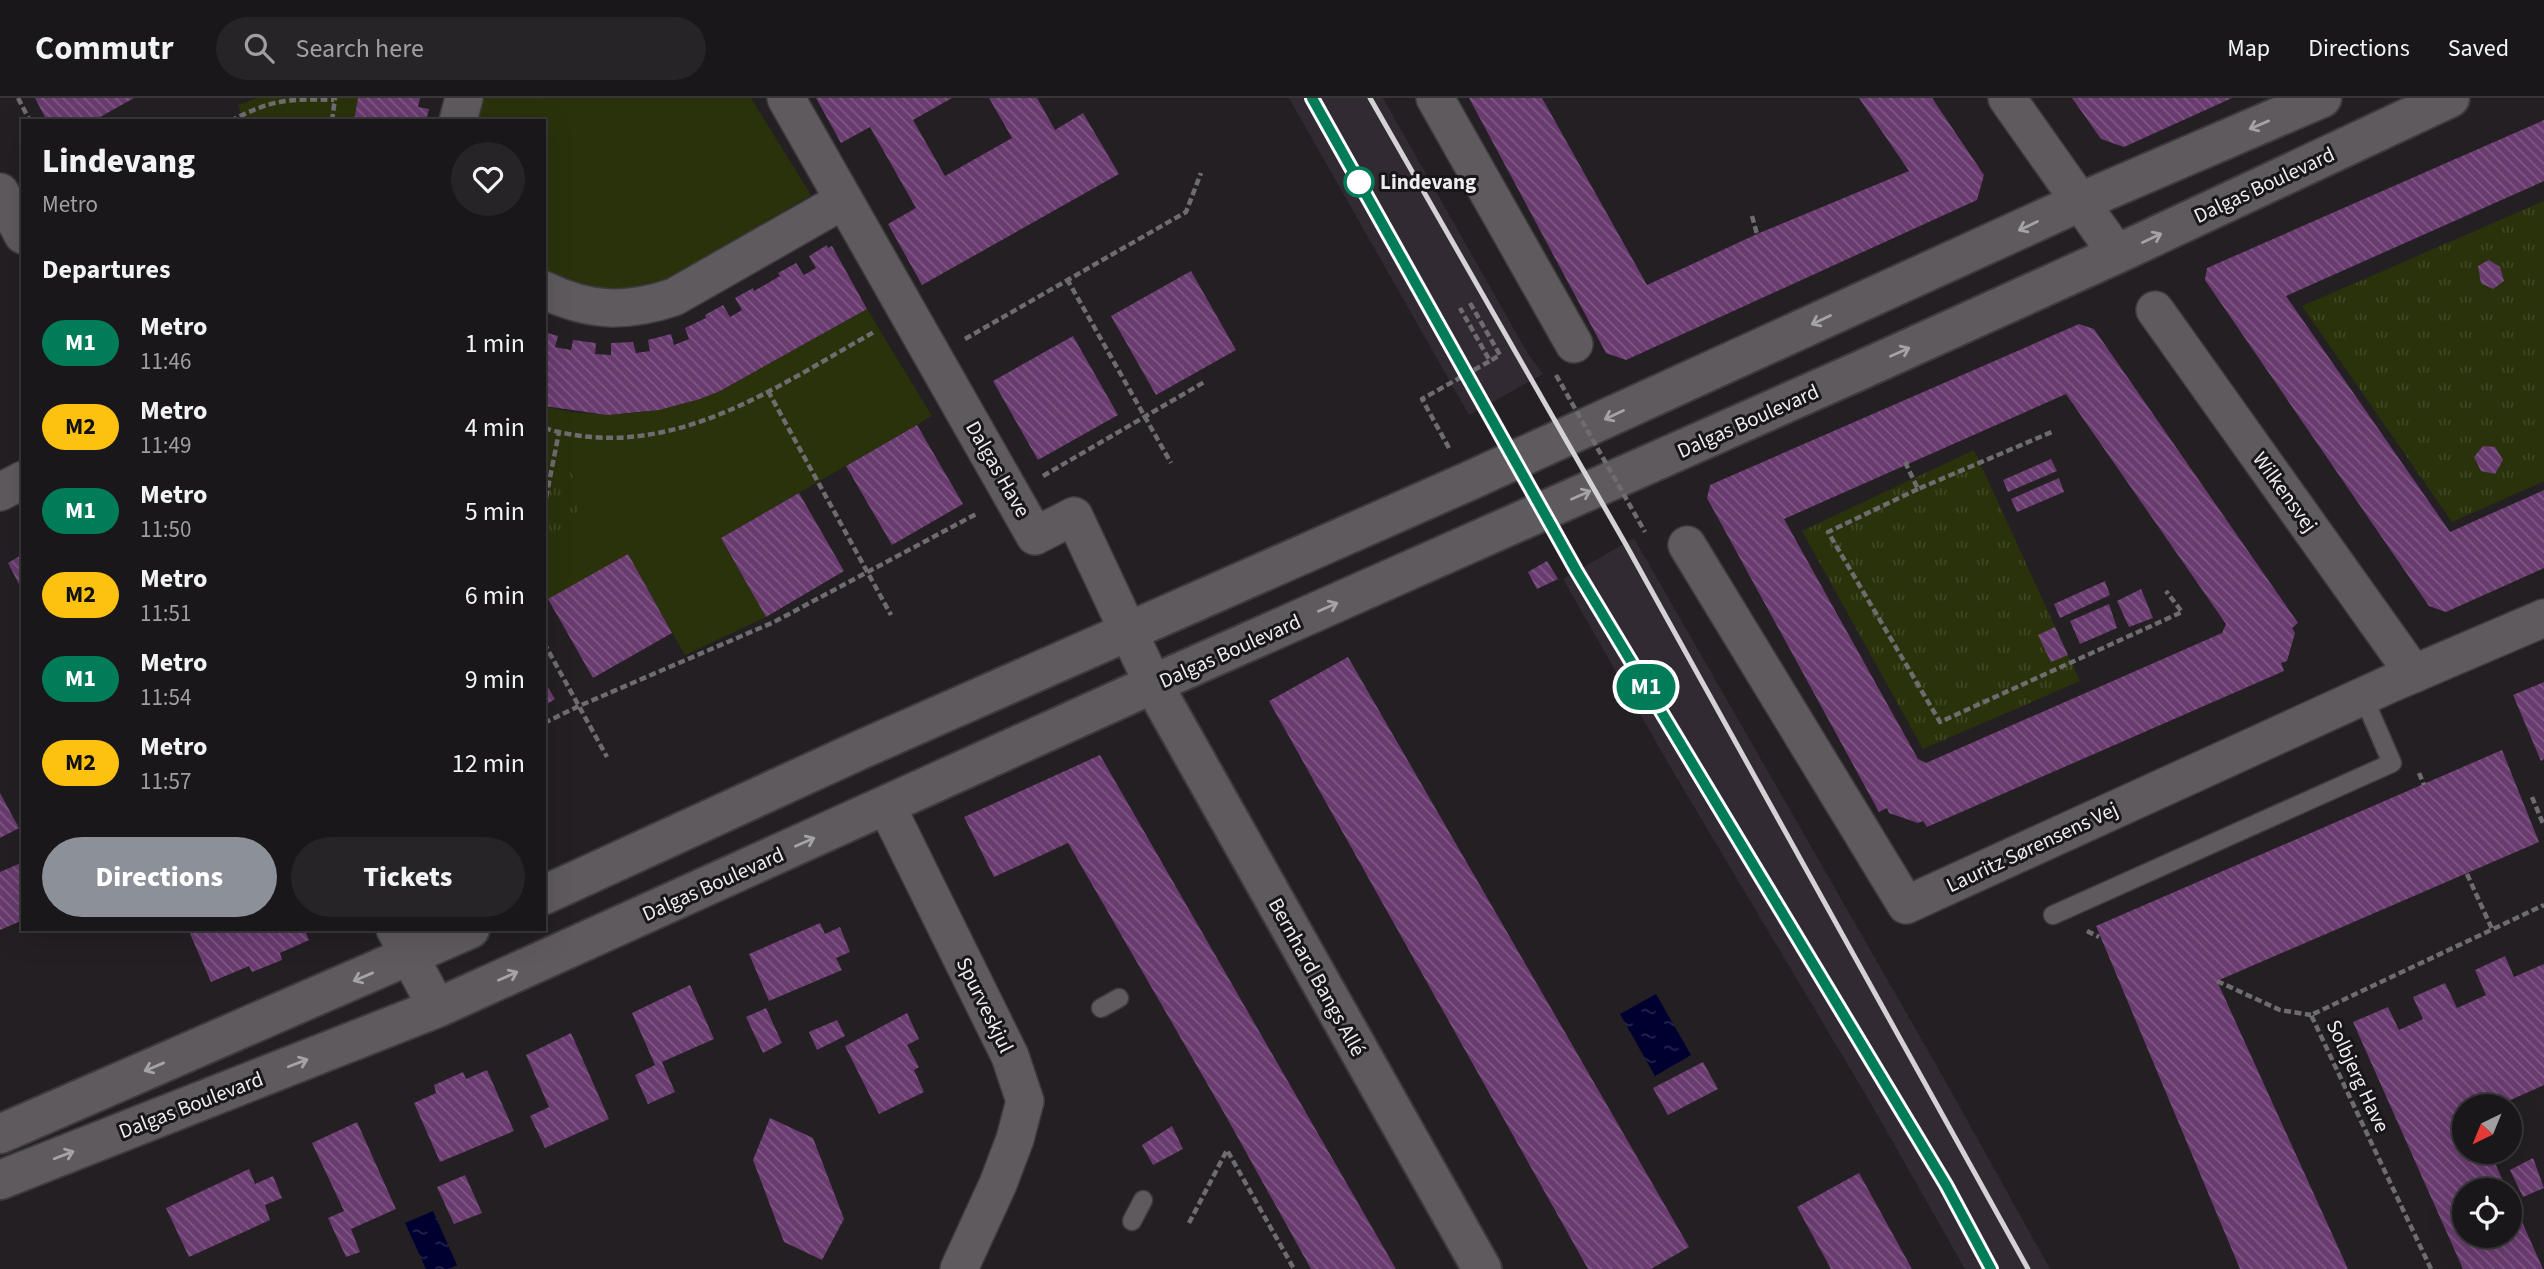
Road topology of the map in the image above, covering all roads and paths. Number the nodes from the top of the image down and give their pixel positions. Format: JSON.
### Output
{"nodes":[{"id":1,"x":18,"y":98,"type":"edge"},
{"id":2,"x":464,"y":98,"type":"edge"},
{"id":3,"x":786,"y":98,"type":"edge"},
{"id":4,"x":1435,"y":98,"type":"edge"},
{"id":5,"x":2007,"y":98,"type":"edge"},
{"id":6,"x":2322,"y":98,"type":"edge"},
{"id":7,"x":2449,"y":98,"type":"edge"},
{"id":8,"x":335,"y":99,"type":"edge"},
{"id":9,"x":29,"y":119,"type":"edge"},
{"id":10,"x":234,"y":119,"type":"edge"},
{"id":11,"x":332,"y":119,"type":"edge"},
{"id":12,"x":459,"y":119,"type":"edge"},
{"id":13,"x":1201,"y":173,"type":"dead end"},
{"id":14,"x":0,"y":192,"type":"edge"},
{"id":15,"x":844,"y":200,"type":"junction"},
{"id":16,"x":2080,"y":202,"type":"junction"},
{"id":17,"x":1752,"y":216,"type":"dead end"},
{"id":18,"x":21,"y":231,"type":"edge"},
{"id":19,"x":1757,"y":234,"type":"dead end"},
{"id":20,"x":2117,"y":254,"type":"junction"},
{"id":21,"x":1067,"y":279,"type":"junction"},
{"id":22,"x":546,"y":291,"type":"edge"},
{"id":23,"x":1470,"y":303,"type":"dead end"},
{"id":24,"x":1460,"y":308,"type":"dead end"},
{"id":25,"x":2155,"y":310,"type":"dead end"},
{"id":26,"x":908,"y":312,"type":"junction"},
{"id":27,"x":934,"y":357,"type":"junction"},
{"id":28,"x":1565,"y":359,"type":"joint"},
{"id":29,"x":1490,"y":361,"type":"junction"},
{"id":30,"x":1206,"y":381,"type":"dead end"},
{"id":31,"x":768,"y":391,"type":"junction"},
{"id":32,"x":1145,"y":416,"type":"junction"},
{"id":33,"x":546,"y":429,"type":"edge"},
{"id":34,"x":2054,"y":430,"type":"dead end"},
{"id":35,"x":559,"y":432,"type":"junction"},
{"id":36,"x":1905,"y":462,"type":"dead end"},
{"id":37,"x":1171,"y":463,"type":"dead end"},
{"id":38,"x":1469,"y":481,"type":"junction"},
{"id":39,"x":21,"y":482,"type":"edge"},
{"id":40,"x":1917,"y":489,"type":"junction"},
{"id":41,"x":0,"y":492,"type":"edge"},
{"id":42,"x":1012,"y":494,"type":"junction"},
{"id":43,"x":546,"y":498,"type":"edge"},
{"id":44,"x":1644,"y":532,"type":"dead end"},
{"id":45,"x":1687,"y":545,"type":"dead end"},
{"id":46,"x":867,"y":572,"type":"junction"},
{"id":47,"x":2166,"y":591,"type":"dead end"},
{"id":48,"x":891,"y":615,"type":"dead end"},
{"id":49,"x":2544,"y":618,"type":"edge"},
{"id":50,"x":1129,"y":631,"type":"junction"},
{"id":51,"x":546,"y":647,"type":"edge"},
{"id":52,"x":2414,"y":674,"type":"junction"},
{"id":53,"x":1153,"y":684,"type":"junction"},
{"id":54,"x":2363,"y":696,"type":"junction"},
{"id":55,"x":579,"y":706,"type":"junction"},
{"id":56,"x":546,"y":722,"type":"edge"},
{"id":57,"x":860,"y":750,"type":"junction"},
{"id":58,"x":607,"y":757,"type":"dead end"},
{"id":59,"x":2532,"y":797,"type":"dead end"},
{"id":60,"x":886,"y":805,"type":"junction"},
{"id":61,"x":2544,"y":826,"type":"edge"},
{"id":62,"x":2467,"y":874,"type":"dead end"},
{"id":63,"x":546,"y":894,"type":"edge"},
{"id":64,"x":2544,"y":906,"type":"edge"},
{"id":65,"x":2053,"y":915,"type":"dead end"},
{"id":66,"x":2492,"y":929,"type":"junction"},
{"id":67,"x":460,"y":931,"type":"edge"},
{"id":68,"x":402,"y":943,"type":"edge"},
{"id":69,"x":2217,"y":981,"type":"dead end"},
{"id":70,"x":1119,"y":998,"type":"dead end"},
{"id":71,"x":437,"y":1008,"type":"junction"},
{"id":72,"x":1101,"y":1008,"type":"dead end"},
{"id":73,"x":2311,"y":1015,"type":"junction"},
{"id":74,"x":0,"y":1134,"type":"edge"},
{"id":75,"x":0,"y":1180,"type":"edge"},
{"id":76,"x":1143,"y":1200,"type":"dead end"},
{"id":77,"x":1132,"y":1221,"type":"dead end"},
{"id":78,"x":1189,"y":1223,"type":"dead end"},
{"id":79,"x":960,"y":1269,"type":"edge"},
{"id":80,"x":1294,"y":1269,"type":"edge"},
{"id":81,"x":1482,"y":1269,"type":"edge"},
{"id":82,"x":2431,"y":1269,"type":"edge"}],
"edges":[{"from":1,"to":9,"type":"path"},
{"from":2,"to":12,"type":"street"},
{"from":3,"to":15,"type":"street","name":"Dalgas Have"},
{"from":4,"to":28,"type":"street"},
{"from":5,"to":16,"type":"street"},
{"from":6,"to":16,"type":"street","one_way":true},
{"from":20,"to":7,"type":"street","name":"Dalgas Boulevard","one_way":true},
{"from":8,"to":10,"type":"path"},
{"from":8,"to":11,"type":"path"},
{"from":13,"to":21,"type":"path"},
{"from":14,"to":18,"type":"street"},
{"from":15,"to":22,"type":"street"},
{"from":15,"to":26,"type":"street","name":"Dalgas Have"},
{"from":16,"to":20,"type":"street"},
{"from":16,"to":38,"type":"street","one_way":true},
{"from":17,"to":19,"type":"path"},
{"from":53,"to":20,"type":"street","name":"Dalgas Boulevard","one_way":true},
{"from":21,"to":27,"type":"path"},
{"from":21,"to":32,"type":"path"},
{"from":23,"to":29,"type":"path"},
{"from":24,"to":29,"type":"path"},
{"from":25,"to":52,"type":"street","name":"Wilkensvej"},
{"from":26,"to":27,"type":"street","name":"Dalgas Have"},
{"from":26,"to":31,"type":"path"},
{"from":27,"to":42,"type":"street","name":"Dalgas Have"},
{"from":28,"to":44,"type":"path","bridge":true},
{"from":29,"to":38,"type":"path"},
{"from":30,"to":32,"type":"path"},
{"from":31,"to":35,"type":"path"},
{"from":31,"to":46,"type":"path"},
{"from":32,"to":37,"type":"path"},
{"from":32,"to":42,"type":"path"},
{"from":33,"to":35,"type":"path"},
{"from":34,"to":40,"type":"path"},
{"from":35,"to":43,"type":"path"},
{"from":36,"to":40,"type":"path"},
{"from":38,"to":50,"type":"street"},
{"from":39,"to":41,"type":"street"},
{"from":40,"to":47,"type":"path"},
{"from":42,"to":46,"type":"path"},
{"from":42,"to":50,"type":"street","name":"Dalgas Have"},
{"from":45,"to":54,"type":"street","name":"Lauritz Sørensens Vej"},
{"from":46,"to":48,"type":"path"},
{"from":46,"to":55,"type":"path"},
{"from":49,"to":52,"type":"street","name":"Lauritz Sørensens Vej"},
{"from":50,"to":53,"type":"street","name":"Dalgas Have"},
{"from":50,"to":57,"type":"street"},
{"from":51,"to":55,"type":"path"},
{"from":52,"to":54,"type":"street","name":"Lauritz Sørensens Vej"},
{"from":53,"to":60,"type":"street","name":"Dalgas Boulevard"},
{"from":53,"to":81,"type":"street","name":"Bernhard Bangs Allé"},
{"from":54,"to":65,"type":"lane"},
{"from":55,"to":56,"type":"path"},
{"from":55,"to":58,"type":"path"},
{"from":57,"to":60,"type":"street","name":"Spurveskjul"},
{"from":57,"to":63,"type":"street"},
{"from":59,"to":61,"type":"path"},
{"from":71,"to":60,"type":"street","name":"Dalgas Boulevard","one_way":true},
{"from":60,"to":79,"type":"street","name":"Spurveskjul"},
{"from":62,"to":66,"type":"path"},
{"from":64,"to":66,"type":"path","name":"Solbjerg Have"},
{"from":66,"to":73,"type":"path","name":"Solbjerg Have"},
{"from":67,"to":68,"type":"street"},
{"from":68,"to":71,"type":"street"},
{"from":68,"to":74,"type":"street","one_way":true},
{"from":69,"to":73,"type":"path"},
{"from":70,"to":72,"type":"lane"},
{"from":75,"to":71,"type":"street","name":"Dalgas Boulevard","one_way":true},
{"from":73,"to":82,"type":"path","name":"Solbjerg Have"},
{"from":76,"to":77,"type":"lane"},
{"from":78,"to":80,"type":"path"}]}
